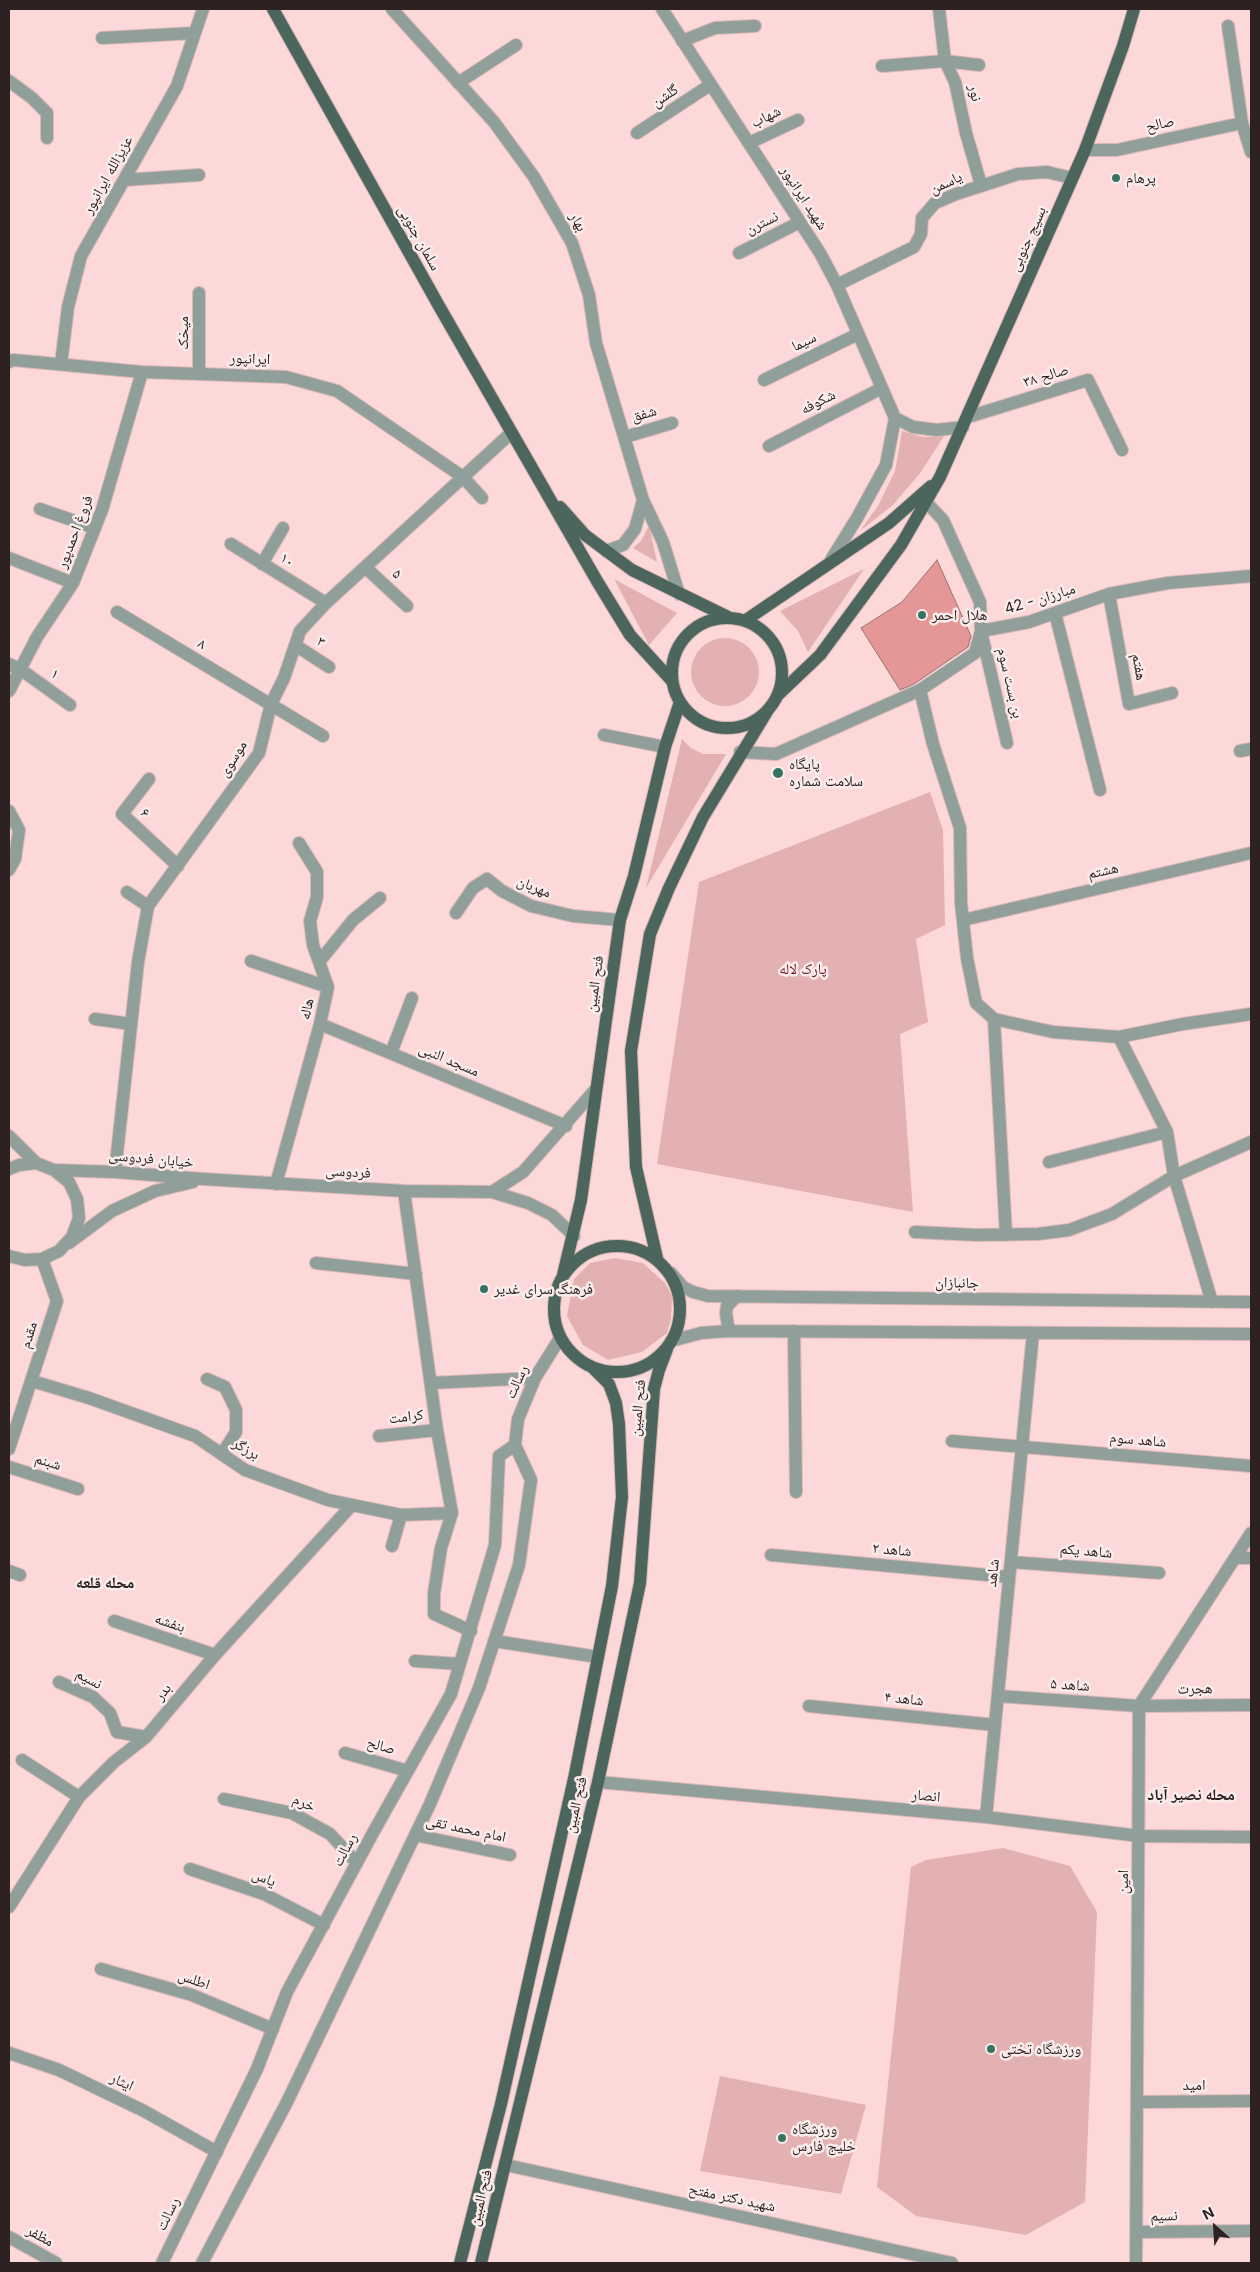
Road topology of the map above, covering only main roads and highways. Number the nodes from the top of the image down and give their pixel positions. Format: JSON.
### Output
{"nodes":[{"id":1,"x":273,"y":9,"type":"edge"},
{"id":2,"x":1134,"y":9,"type":"edge"},
{"id":3,"x":940,"y":477,"type":"junction"},
{"id":4,"x":539,"y":482,"type":"junction"},
{"id":5,"x":728,"y":617,"type":"junction"},
{"id":6,"x":746,"y":620,"type":"junction"},
{"id":7,"x":672,"y":681,"type":"junction"},
{"id":8,"x":777,"y":696,"type":"junction"},
{"id":9,"x":680,"y":702,"type":"junction"},
{"id":10,"x":768,"y":710,"type":"junction"},
{"id":11,"x":657,"y":1258,"type":"junction"},
{"id":12,"x":563,"y":1275,"type":"junction"},
{"id":13,"x":669,"y":1345,"type":"junction"},
{"id":14,"x":592,"y":1367,"type":"junction"},
{"id":15,"x":486,"y":2161,"type":"junction"},
{"id":16,"x":506,"y":2164,"type":"junction"},
{"id":17,"x":460,"y":2263,"type":"edge"},
{"id":18,"x":481,"y":2263,"type":"edge"}],
"edges":[{"from":1,"to":4,"type":"main road","name":"سلمان جنوبی"},
{"from":2,"to":3,"type":"main road","name":"بسیج جنوبی"},
{"from":3,"to":6,"type":"main road"},
{"from":3,"to":8,"type":"main road","name":"بسیج جنوبی"},
{"from":4,"to":5,"type":"main road"},
{"from":4,"to":7,"type":"main road"},
{"from":5,"to":6,"type":"main road"},
{"from":5,"to":7,"type":"main road"},
{"from":6,"to":8,"type":"main road"},
{"from":7,"to":9,"type":"main road"},
{"from":8,"to":10,"type":"main road"},
{"from":9,"to":10,"type":"main road"},
{"from":9,"to":12,"type":"main road","name":"فتح المبین"},
{"from":10,"to":11,"type":"main road"},
{"from":11,"to":12,"type":"main road"},
{"from":11,"to":13,"type":"main road"},
{"from":12,"to":14,"type":"main road"},
{"from":13,"to":14,"type":"main road"},
{"from":13,"to":16,"type":"main road","name":"فتح المبین"},
{"from":14,"to":15,"type":"main road","name":"فتح المبین"},
{"from":15,"to":16,"type":"main road"},
{"from":15,"to":17,"type":"main road","name":"فتح المبین"},
{"from":16,"to":18,"type":"main road","name":"فتح المبین"}]}
